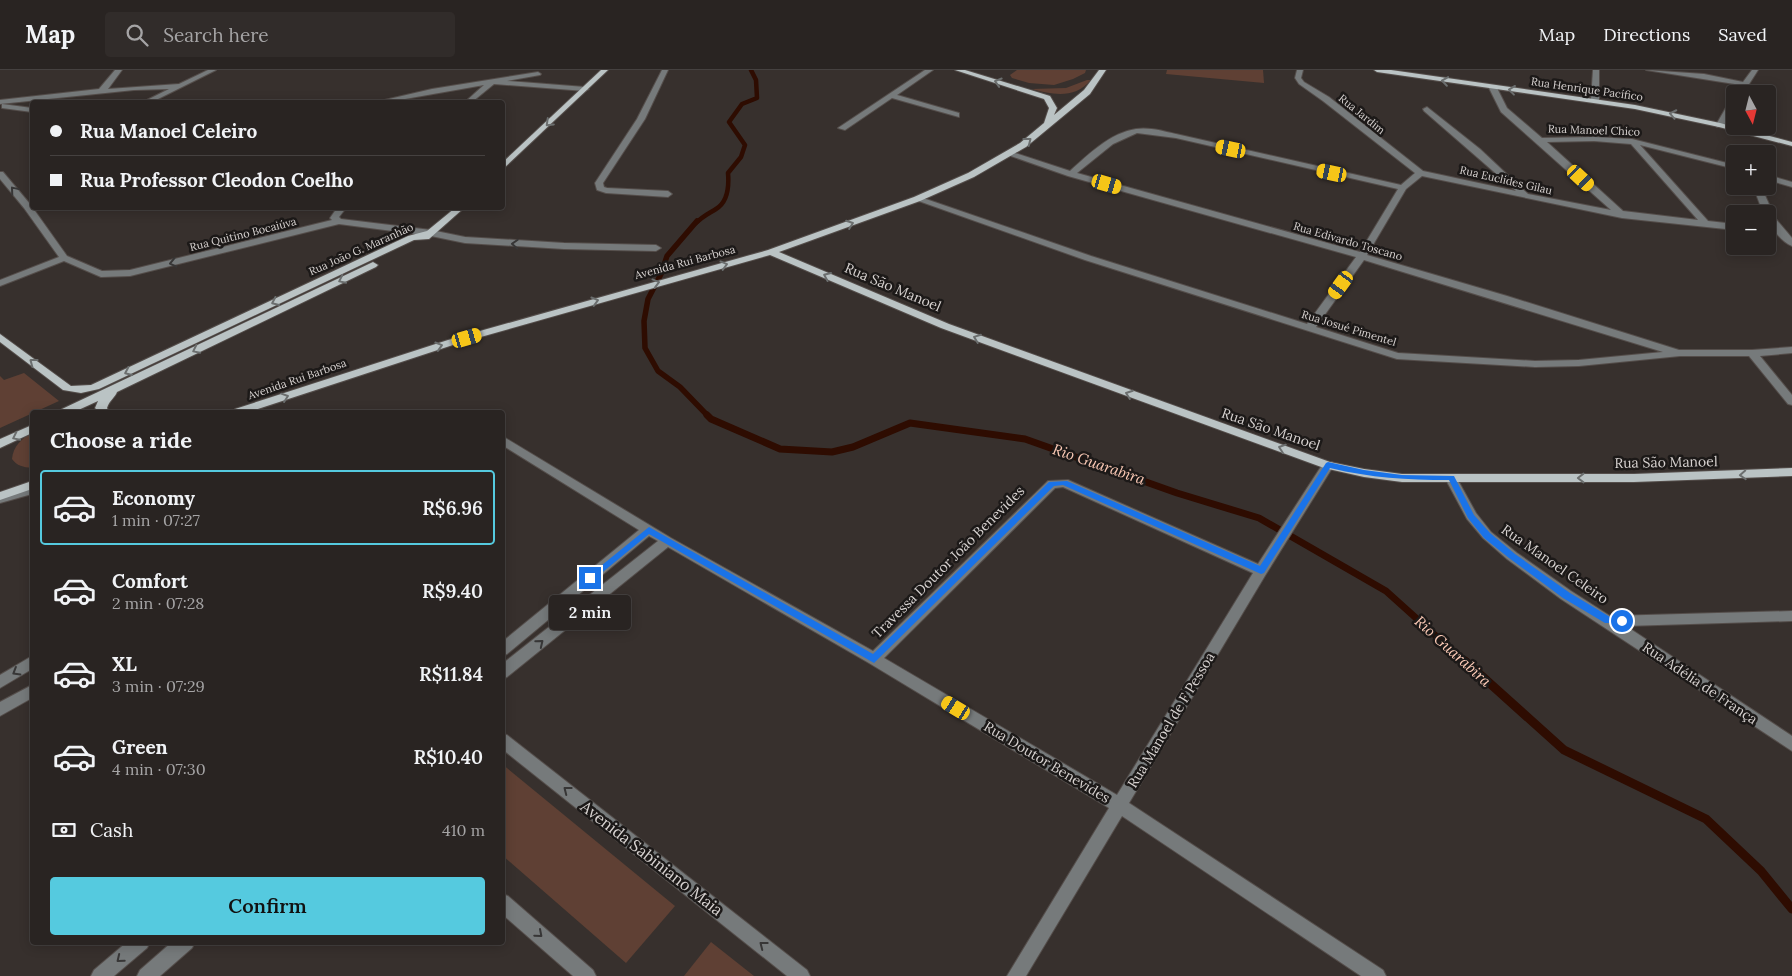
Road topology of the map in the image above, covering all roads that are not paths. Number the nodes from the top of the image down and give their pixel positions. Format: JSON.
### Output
{"nodes":[{"id":1,"x":119,"y":70,"type":"edge"},
{"id":2,"x":213,"y":70,"type":"edge"},
{"id":3,"x":605,"y":70,"type":"edge"},
{"id":4,"x":665,"y":70,"type":"edge"},
{"id":5,"x":930,"y":70,"type":"edge"},
{"id":6,"x":958,"y":70,"type":"edge"},
{"id":7,"x":1103,"y":70,"type":"edge"},
{"id":8,"x":1300,"y":70,"type":"edge"},
{"id":9,"x":1376,"y":70,"type":"edge"},
{"id":10,"x":1596,"y":70,"type":"edge"},
{"id":11,"x":1649,"y":70,"type":"edge"},
{"id":12,"x":1756,"y":70,"type":"edge"},
{"id":13,"x":537,"y":72,"type":"edge"},
{"id":14,"x":492,"y":82,"type":"junction"},
{"id":15,"x":1745,"y":84,"type":"joint"},
{"id":16,"x":181,"y":86,"type":"junction"},
{"id":17,"x":553,"y":86,"type":"junction"},
{"id":18,"x":1493,"y":88,"type":"junction"},
{"id":19,"x":585,"y":89,"type":"junction"},
{"id":20,"x":102,"y":91,"type":"junction"},
{"id":21,"x":892,"y":96,"type":"junction"},
{"id":22,"x":151,"y":100,"type":"edge"},
{"id":23,"x":389,"y":100,"type":"edge"},
{"id":24,"x":470,"y":100,"type":"edge"},
{"id":25,"x":1595,"y":100,"type":"junction"},
{"id":26,"x":0,"y":103,"type":"edge"},
{"id":27,"x":1427,"y":109,"type":"dead end"},
{"id":28,"x":30,"y":110,"type":"edge"},
{"id":29,"x":956,"y":115,"type":"dead end"},
{"id":30,"x":1726,"y":115,"type":"edge"},
{"id":31,"x":1720,"y":125,"type":"junction"},
{"id":32,"x":1047,"y":126,"type":"junction"},
{"id":33,"x":842,"y":128,"type":"dead end"},
{"id":34,"x":1540,"y":140,"type":"junction"},
{"id":35,"x":1632,"y":141,"type":"junction"},
{"id":36,"x":1792,"y":144,"type":"edge"},
{"id":37,"x":1009,"y":154,"type":"junction"},
{"id":38,"x":1726,"y":164,"type":"edge"},
{"id":39,"x":505,"y":165,"type":"edge"},
{"id":40,"x":1420,"y":173,"type":"junction"},
{"id":41,"x":0,"y":174,"type":"edge"},
{"id":42,"x":1071,"y":174,"type":"junction"},
{"id":43,"x":1776,"y":180,"type":"edge"},
{"id":44,"x":1792,"y":185,"type":"edge"},
{"id":45,"x":1403,"y":188,"type":"junction"},
{"id":46,"x":668,"y":194,"type":"dead end"},
{"id":47,"x":1761,"y":195,"type":"edge"},
{"id":48,"x":1526,"y":196,"type":"junction"},
{"id":49,"x":917,"y":200,"type":"junction"},
{"id":50,"x":340,"y":210,"type":"edge"},
{"id":51,"x":458,"y":210,"type":"edge"},
{"id":52,"x":1622,"y":215,"type":"junction"},
{"id":53,"x":339,"y":221,"type":"junction"},
{"id":54,"x":1706,"y":224,"type":"junction"},
{"id":55,"x":1726,"y":226,"type":"edge"},
{"id":56,"x":1776,"y":232,"type":"edge"},
{"id":57,"x":1780,"y":232,"type":"junction"},
{"id":58,"x":431,"y":233,"type":"junction"},
{"id":59,"x":1792,"y":243,"type":"edge"},
{"id":60,"x":656,"y":248,"type":"dead end"},
{"id":61,"x":771,"y":252,"type":"junction"},
{"id":62,"x":1362,"y":256,"type":"junction"},
{"id":63,"x":64,"y":258,"type":"junction"},
{"id":64,"x":0,"y":282,"type":"edge"},
{"id":65,"x":1308,"y":329,"type":"junction"},
{"id":66,"x":0,"y":337,"type":"edge"},
{"id":67,"x":1792,"y":350,"type":"edge"},
{"id":68,"x":1752,"y":353,"type":"junction"},
{"id":69,"x":1680,"y":354,"type":"junction"},
{"id":70,"x":120,"y":387,"type":"junction"},
{"id":71,"x":1792,"y":402,"type":"edge"},
{"id":72,"x":70,"y":410,"type":"edge"},
{"id":73,"x":102,"y":410,"type":"edge"},
{"id":74,"x":245,"y":410,"type":"edge"},
{"id":75,"x":30,"y":430,"type":"edge"},
{"id":76,"x":505,"y":442,"type":"edge"},
{"id":77,"x":0,"y":444,"type":"edge"},
{"id":78,"x":1328,"y":464,"type":"junction"},
{"id":79,"x":1792,"y":472,"type":"edge"},
{"id":80,"x":1451,"y":478,"type":"junction"},
{"id":81,"x":30,"y":486,"type":"edge"},
{"id":82,"x":30,"y":490,"type":"edge"},
{"id":83,"x":0,"y":498,"type":"edge"},
{"id":84,"x":649,"y":530,"type":"junction"},
{"id":85,"x":667,"y":541,"type":"junction"},
{"id":86,"x":1261,"y":571,"type":"junction"},
{"id":87,"x":1792,"y":616,"type":"edge"},
{"id":88,"x":1608,"y":621,"type":"junction"},
{"id":89,"x":505,"y":648,"type":"edge"},
{"id":90,"x":874,"y":659,"type":"junction"},
{"id":91,"x":30,"y":663,"type":"edge"},
{"id":92,"x":505,"y":671,"type":"edge"},
{"id":93,"x":0,"y":682,"type":"edge"},
{"id":94,"x":30,"y":692,"type":"edge"},
{"id":95,"x":0,"y":710,"type":"edge"},
{"id":96,"x":505,"y":742,"type":"edge"},
{"id":97,"x":1792,"y":744,"type":"edge"},
{"id":98,"x":1120,"y":806,"type":"junction"},
{"id":99,"x":505,"y":905,"type":"edge"},
{"id":100,"x":137,"y":945,"type":"edge"},
{"id":101,"x":182,"y":945,"type":"edge"},
{"id":102,"x":100,"y":976,"type":"edge"},
{"id":103,"x":146,"y":976,"type":"edge"},
{"id":104,"x":587,"y":976,"type":"edge"},
{"id":105,"x":801,"y":976,"type":"edge"},
{"id":106,"x":1016,"y":976,"type":"edge"},
{"id":107,"x":1377,"y":976,"type":"edge"}],
"edges":[{"from":1,"to":20,"type":"street"},
{"from":2,"to":16,"type":"street"},
{"from":3,"to":19,"type":"main road"},
{"from":4,"to":46,"type":"street"},
{"from":5,"to":21,"type":"street"},
{"from":32,"to":6,"type":"main road","one_way":true},
{"from":7,"to":32,"type":"main road","name":"Avenida Rui Barbosa"},
{"from":8,"to":40,"type":"street","name":"Rua Jardim"},
{"from":18,"to":9,"type":"main road","name":"Rua Henrique Pacífico","one_way":true},
{"from":10,"to":25,"type":"street"},
{"from":11,"to":15,"type":"street"},
{"from":12,"to":15,"type":"street"},
{"from":13,"to":14,"type":"street"},
{"from":13,"to":17,"type":"street"},
{"from":14,"to":17,"type":"street"},
{"from":14,"to":23,"type":"street"},
{"from":14,"to":24,"type":"street"},
{"from":16,"to":20,"type":"street"},
{"from":16,"to":22,"type":"street"},
{"from":17,"to":19,"type":"street"},
{"from":25,"to":18,"type":"main road","name":"Rua Henrique Pacífico","one_way":true},
{"from":18,"to":34,"type":"street"},
{"from":19,"to":39,"type":"main road","one_way":true},
{"from":20,"to":26,"type":"street"},
{"from":21,"to":29,"type":"street"},
{"from":21,"to":33,"type":"street"},
{"from":31,"to":25,"type":"main road","name":"Rua Henrique Pacífico","one_way":true},
{"from":26,"to":28,"type":"street"},
{"from":27,"to":48,"type":"street"},
{"from":30,"to":31,"type":"street"},
{"from":31,"to":36,"type":"main road","name":"Rua Henrique Pacífico"},
{"from":37,"to":32,"type":"main road","name":"Avenida Rui Barbosa","one_way":true},
{"from":34,"to":35,"type":"street","name":"Rua Manoel Chico"},
{"from":34,"to":52,"type":"street"},
{"from":35,"to":38,"type":"street","name":"Rua Manoel Chico"},
{"from":35,"to":54,"type":"street"},
{"from":37,"to":42,"type":"street","name":"Rua Edivardo Toscano"},
{"from":37,"to":49,"type":"main road","name":"Avenida Rui Barbosa"},
{"from":40,"to":45,"type":"street"},
{"from":40,"to":48,"type":"street","name":"Rua Euclides Gilau"},
{"from":63,"to":41,"type":"street","one_way":true},
{"from":42,"to":45,"type":"street"},
{"from":42,"to":62,"type":"street","name":"Rua Edivardo Toscano"},
{"from":43,"to":44,"type":"street"},
{"from":45,"to":62,"type":"street"},
{"from":47,"to":57,"type":"street"},
{"from":48,"to":52,"type":"street","name":"Rua Euclides Gilau"},
{"from":61,"to":49,"type":"main road","name":"Avenida Rui Barbosa","one_way":true},
{"from":49,"to":65,"type":"street","name":"Rua Josué Pimentel"},
{"from":50,"to":53,"type":"street"},
{"from":51,"to":58,"type":"main road"},
{"from":52,"to":54,"type":"street","name":"Rua Euclides Gilau"},
{"from":53,"to":58,"type":"street","name":"Rua Quitino Bocaiúva"},
{"from":53,"to":63,"type":"street","name":"Rua Quitino Bocaiúva","one_way":true},
{"from":54,"to":55,"type":"street","name":"Rua Euclides Gilau"},
{"from":56,"to":57,"type":"street"},
{"from":57,"to":59,"type":"street"},
{"from":60,"to":58,"type":"street","name":"Rua Quitino Bocaiúva","one_way":true},
{"from":58,"to":66,"type":"main road","name":"Rua João G. Maranhão","one_way":true},
{"from":58,"to":70,"type":"main road","name":"Rua João G. Maranhão","one_way":true},
{"from":74,"to":61,"type":"main road","name":"Avenida Rui Barbosa","one_way":true},
{"from":78,"to":61,"type":"main road","name":"Rua São Manoel","one_way":true},
{"from":62,"to":65,"type":"street"},
{"from":62,"to":69,"type":"street","name":"Rua Edivardo Toscano"},
{"from":63,"to":64,"type":"street"},
{"from":65,"to":69,"type":"street","name":"Rua Josué Pimentel"},
{"from":67,"to":68,"type":"street","name":"Rua Josué Pimentel"},
{"from":68,"to":69,"type":"street","name":"Rua Josué Pimentel"},
{"from":68,"to":71,"type":"street"},
{"from":70,"to":72,"type":"main road","name":"Rua João G. Maranhão"},
{"from":70,"to":73,"type":"main road"},
{"from":75,"to":77,"type":"main road","one_way":true},
{"from":76,"to":84,"type":"street","name":"Rua Doutor Benevides"},
{"from":78,"to":80,"type":"main road","name":"Rua São Manoel"},
{"from":78,"to":86,"type":"street","name":"Rua Manoel de F Pessoa"},
{"from":79,"to":80,"type":"main road","name":"Rua São Manoel","one_way":true},
{"from":80,"to":88,"type":"street","name":"Rua Manoel Celeiro"},
{"from":81,"to":83,"type":"main road"},
{"from":82,"to":83,"type":"street"},
{"from":84,"to":85,"type":"street","name":"Rua Doutor Benevides"},
{"from":84,"to":89,"type":"street"},
{"from":85,"to":90,"type":"street","name":"Rua Doutor Benevides"},
{"from":92,"to":85,"type":"street","one_way":true},
{"from":86,"to":90,"type":"street","name":"Travessa Doutor João Benevides"},
{"from":86,"to":98,"type":"street","name":"Rua Manoel de F Pessoa"},
{"from":87,"to":88,"type":"street","name":"Rua Manoel Celeiro"},
{"from":88,"to":97,"type":"street","name":"Rua Adélia de França"},
{"from":90,"to":98,"type":"street","name":"Rua Doutor Benevides"},
{"from":91,"to":93,"type":"street","one_way":true},
{"from":94,"to":95,"type":"street"},
{"from":105,"to":96,"type":"street","name":"Avenida Sabiniano Maia","one_way":true},
{"from":98,"to":106,"type":"street","name":"Rua Manoel de F Pessoa"},
{"from":98,"to":107,"type":"street","name":"Rua Doutor Benevides"},
{"from":99,"to":104,"type":"street","one_way":true},
{"from":100,"to":102,"type":"street","one_way":true},
{"from":101,"to":103,"type":"street"}]}
